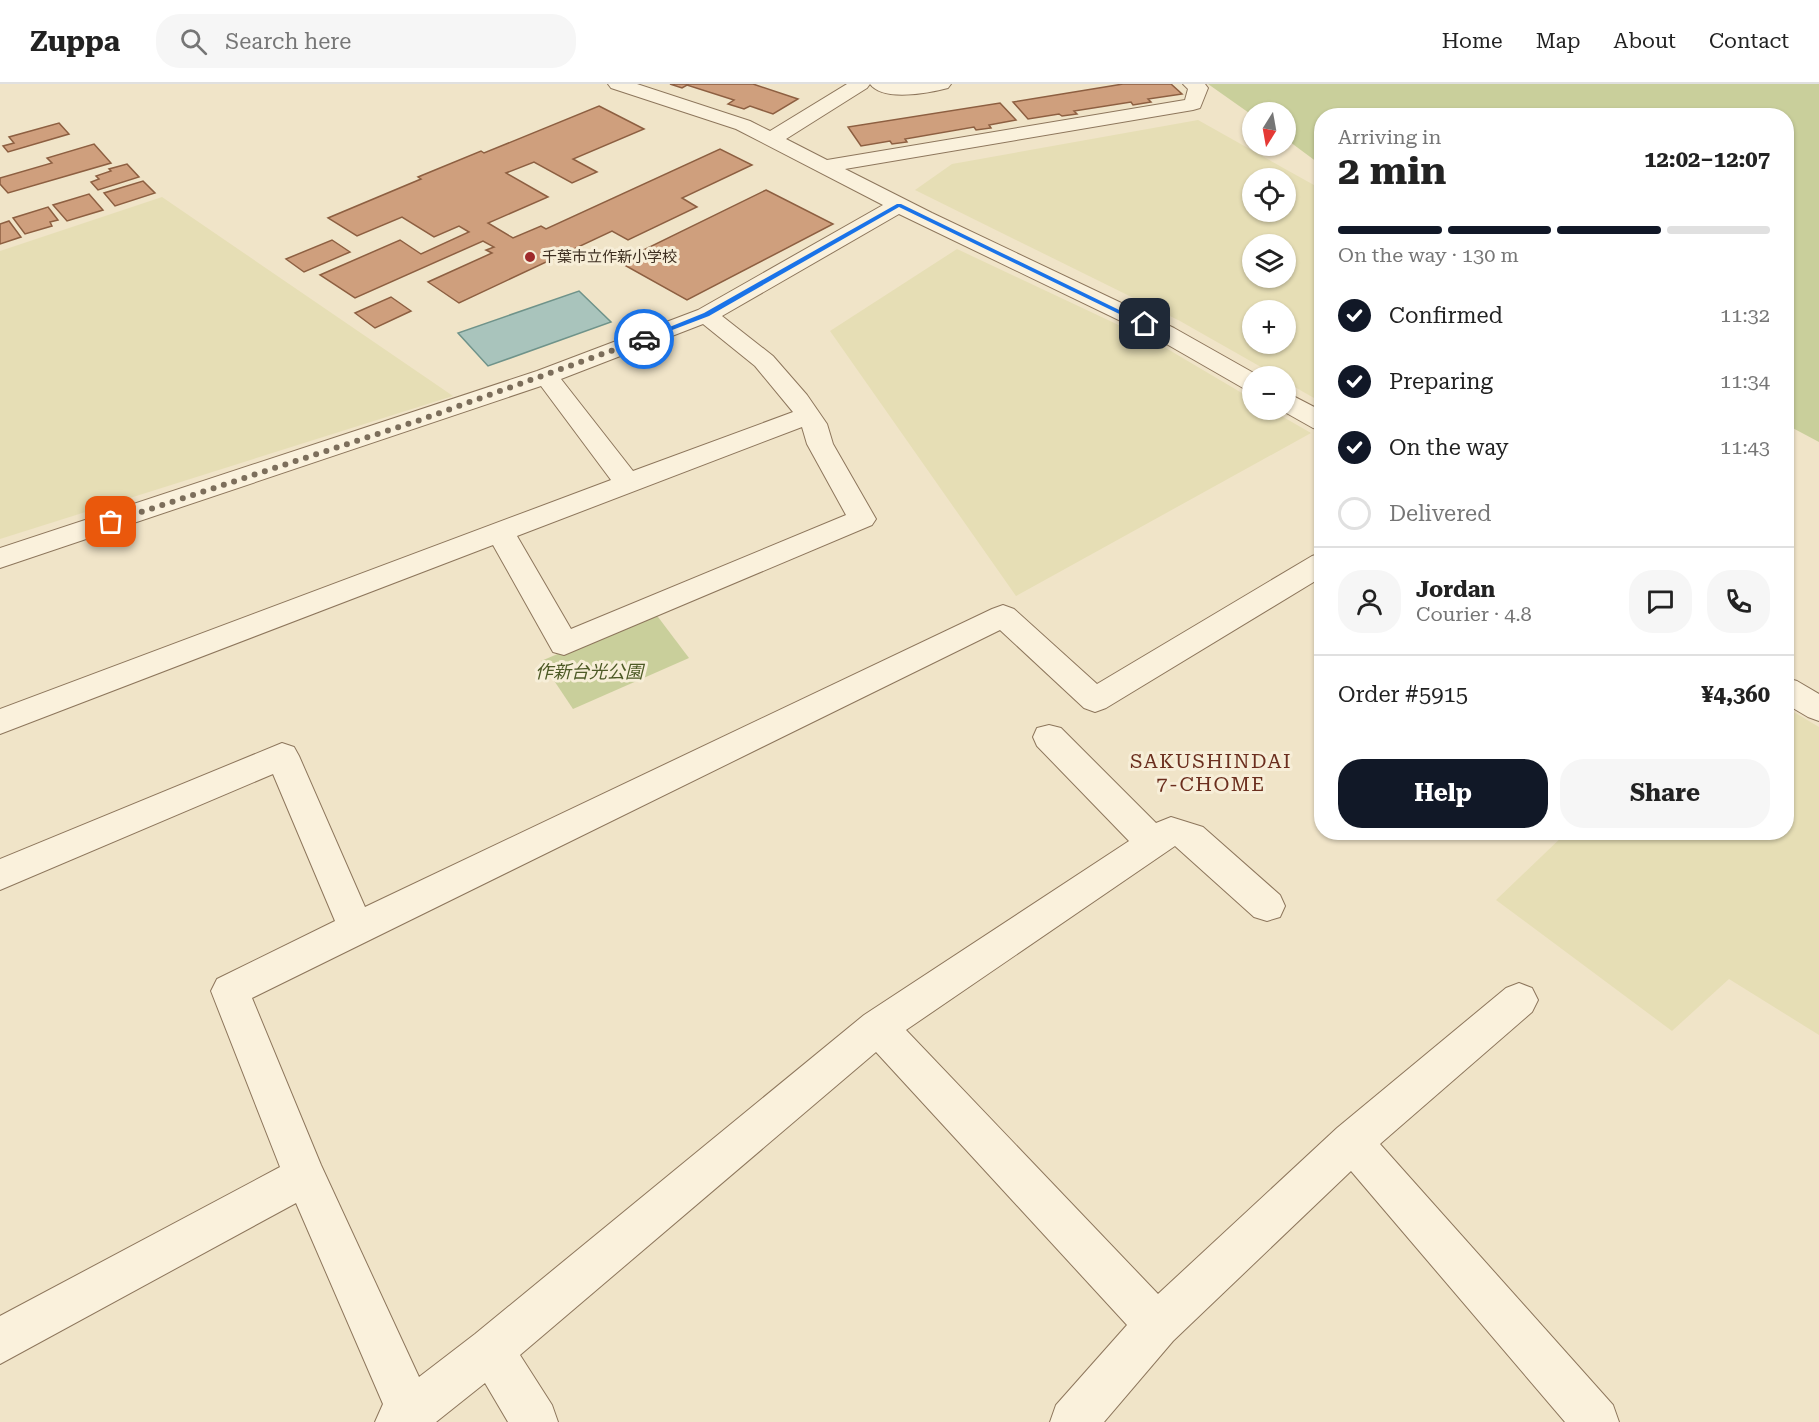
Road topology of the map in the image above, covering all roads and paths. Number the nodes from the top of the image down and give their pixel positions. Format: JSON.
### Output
{"nodes":[{"id":1,"x":618,"y":84,"type":"edge"},
{"id":2,"x":860,"y":84,"type":"edge"},
{"id":3,"x":880,"y":84,"type":"edge"},
{"id":4,"x":941,"y":84,"type":"edge"},
{"id":5,"x":1193,"y":84,"type":"edge"},
{"id":6,"x":770,"y":140,"type":"junction"},
{"id":7,"x":822,"y":167,"type":"junction"},
{"id":8,"x":899,"y":205,"type":"junction"},
{"id":9,"x":706,"y":315,"type":"junction"},
{"id":10,"x":546,"y":376,"type":"junction"},
{"id":11,"x":1242,"y":377,"type":"edge"},
{"id":12,"x":1296,"y":408,"type":"edge"},
{"id":13,"x":808,"y":415,"type":"junction"},
{"id":14,"x":1314,"y":418,"type":"edge"},
{"id":15,"x":628,"y":483,"type":"junction"},
{"id":16,"x":500,"y":532,"type":"junction"},
{"id":17,"x":0,"y":558,"type":"edge"},
{"id":18,"x":1314,"y":568,"type":"edge"},
{"id":19,"x":1794,"y":694,"type":"edge"},
{"id":20,"x":1819,"y":708,"type":"edge"},
{"id":21,"x":0,"y":722,"type":"edge"},
{"id":22,"x":1049,"y":737,"type":"dead end"},
{"id":23,"x":1153,"y":843,"type":"junction"},
{"id":24,"x":0,"y":875,"type":"edge"},
{"id":25,"x":1266,"y":906,"type":"dead end"},
{"id":26,"x":356,"y":928,"type":"junction"},
{"id":27,"x":1519,"y":1000,"type":"dead end"},
{"id":28,"x":878,"y":1027,"type":"junction"},
{"id":29,"x":1352,"y":1142,"type":"junction"},
{"id":30,"x":305,"y":1176,"type":"junction"},
{"id":31,"x":1157,"y":1325,"type":"junction"},
{"id":32,"x":0,"y":1341,"type":"edge"},
{"id":33,"x":491,"y":1350,"type":"junction"},
{"id":34,"x":404,"y":1418,"type":"edge"},
{"id":35,"x":535,"y":1422,"type":"edge"},
{"id":36,"x":1073,"y":1422,"type":"edge"},
{"id":37,"x":1596,"y":1422,"type":"edge"}],
"edges":[{"from":1,"to":6,"type":"street"},
{"from":2,"to":6,"type":"street"},
{"from":3,"to":4,"type":"street"},
{"from":5,"to":7,"type":"street"},
{"from":6,"to":7,"type":"street"},
{"from":7,"to":8,"type":"street"},
{"from":8,"to":9,"type":"street"},
{"from":8,"to":11,"type":"street"},
{"from":9,"to":10,"type":"street"},
{"from":9,"to":13,"type":"street"},
{"from":10,"to":15,"type":"street"},
{"from":10,"to":17,"type":"street"},
{"from":12,"to":14,"type":"street"},
{"from":13,"to":15,"type":"street"},
{"from":13,"to":16,"type":"street"},
{"from":15,"to":16,"type":"street"},
{"from":16,"to":21,"type":"street"},
{"from":18,"to":26,"type":"street"},
{"from":19,"to":20,"type":"street"},
{"from":22,"to":23,"type":"street"},
{"from":23,"to":25,"type":"street"},
{"from":23,"to":28,"type":"street"},
{"from":24,"to":26,"type":"street"},
{"from":26,"to":30,"type":"street"},
{"from":27,"to":29,"type":"street"},
{"from":28,"to":31,"type":"street"},
{"from":28,"to":33,"type":"street"},
{"from":29,"to":31,"type":"street"},
{"from":29,"to":37,"type":"street"},
{"from":30,"to":32,"type":"street"},
{"from":30,"to":34,"type":"street"},
{"from":31,"to":36,"type":"street"},
{"from":33,"to":34,"type":"street"},
{"from":33,"to":35,"type":"street"}]}
